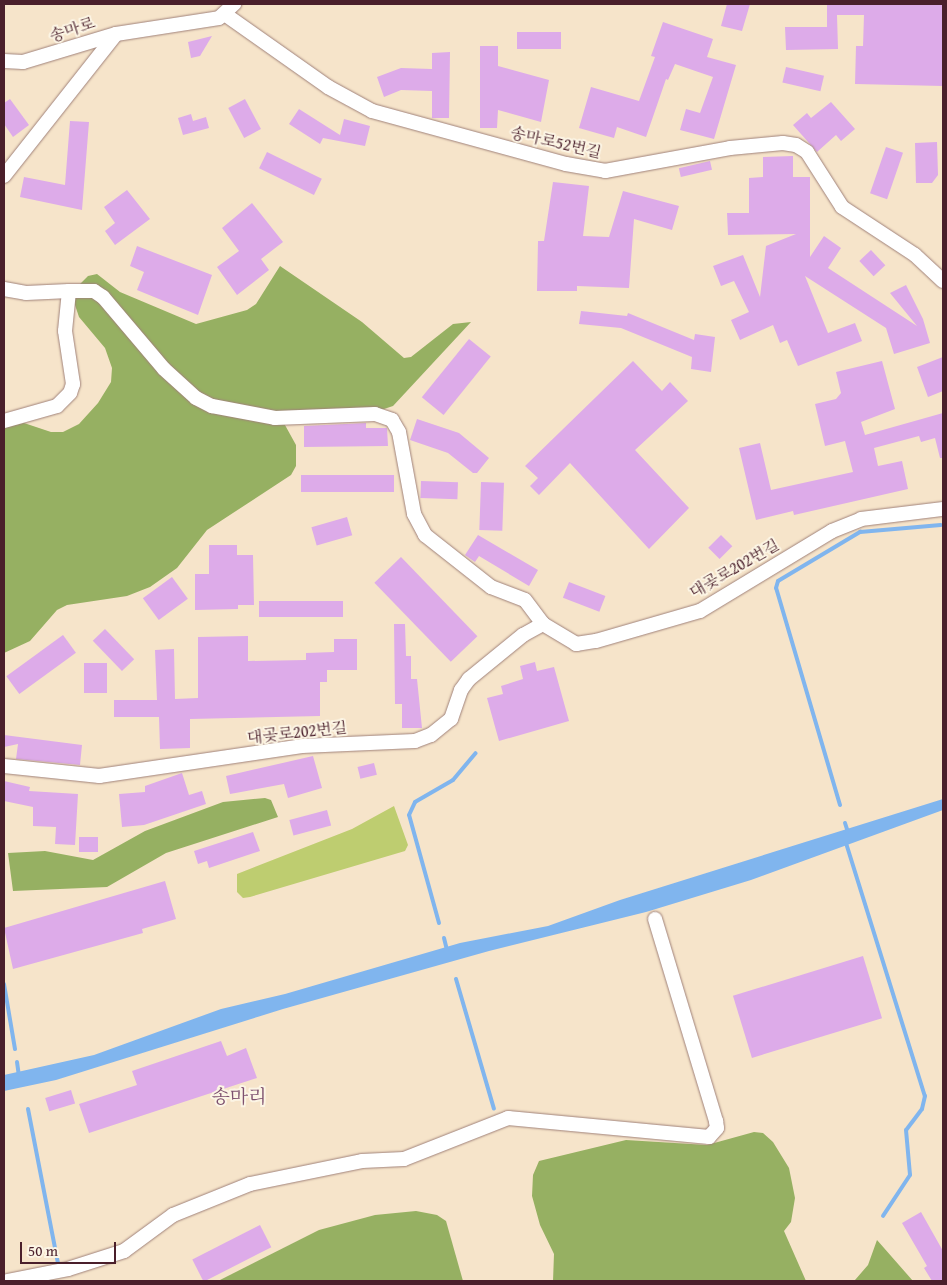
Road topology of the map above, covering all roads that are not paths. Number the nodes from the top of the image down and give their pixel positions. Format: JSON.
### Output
{"nodes":[{"id":1,"x":230,"y":9,"type":"edge"},
{"id":2,"x":116,"y":34,"type":"junction"},
{"id":3,"x":4,"y":61,"type":"edge"},
{"id":4,"x":4,"y":176,"type":"edge"},
{"id":5,"x":943,"y":281,"type":"edge"},
{"id":6,"x":4,"y":289,"type":"edge"},
{"id":7,"x":69,"y":291,"type":"junction"},
{"id":8,"x":4,"y":421,"type":"edge"},
{"id":9,"x":943,"y":509,"type":"edge"},
{"id":10,"x":543,"y":624,"type":"junction"},
{"id":11,"x":4,"y":766,"type":"edge"},
{"id":12,"x":655,"y":919,"type":"dead end"},
{"id":13,"x":7,"y":1281,"type":"edge"}],
"edges":[{"from":1,"to":2,"type":"street","name":"송마로"},
{"from":1,"to":5,"type":"street","name":"송마로52번길"},
{"from":2,"to":3,"type":"street","name":"송마로"},
{"from":2,"to":4,"type":"street"},
{"from":6,"to":7,"type":"street","name":"대곶로202번길"},
{"from":7,"to":8,"type":"street"},
{"from":7,"to":10,"type":"street","name":"대곶로202번길"},
{"from":9,"to":10,"type":"street","name":"대곶로202번길"},
{"from":10,"to":11,"type":"street","name":"대곶로202번길"},
{"from":12,"to":13,"type":"street"}]}
